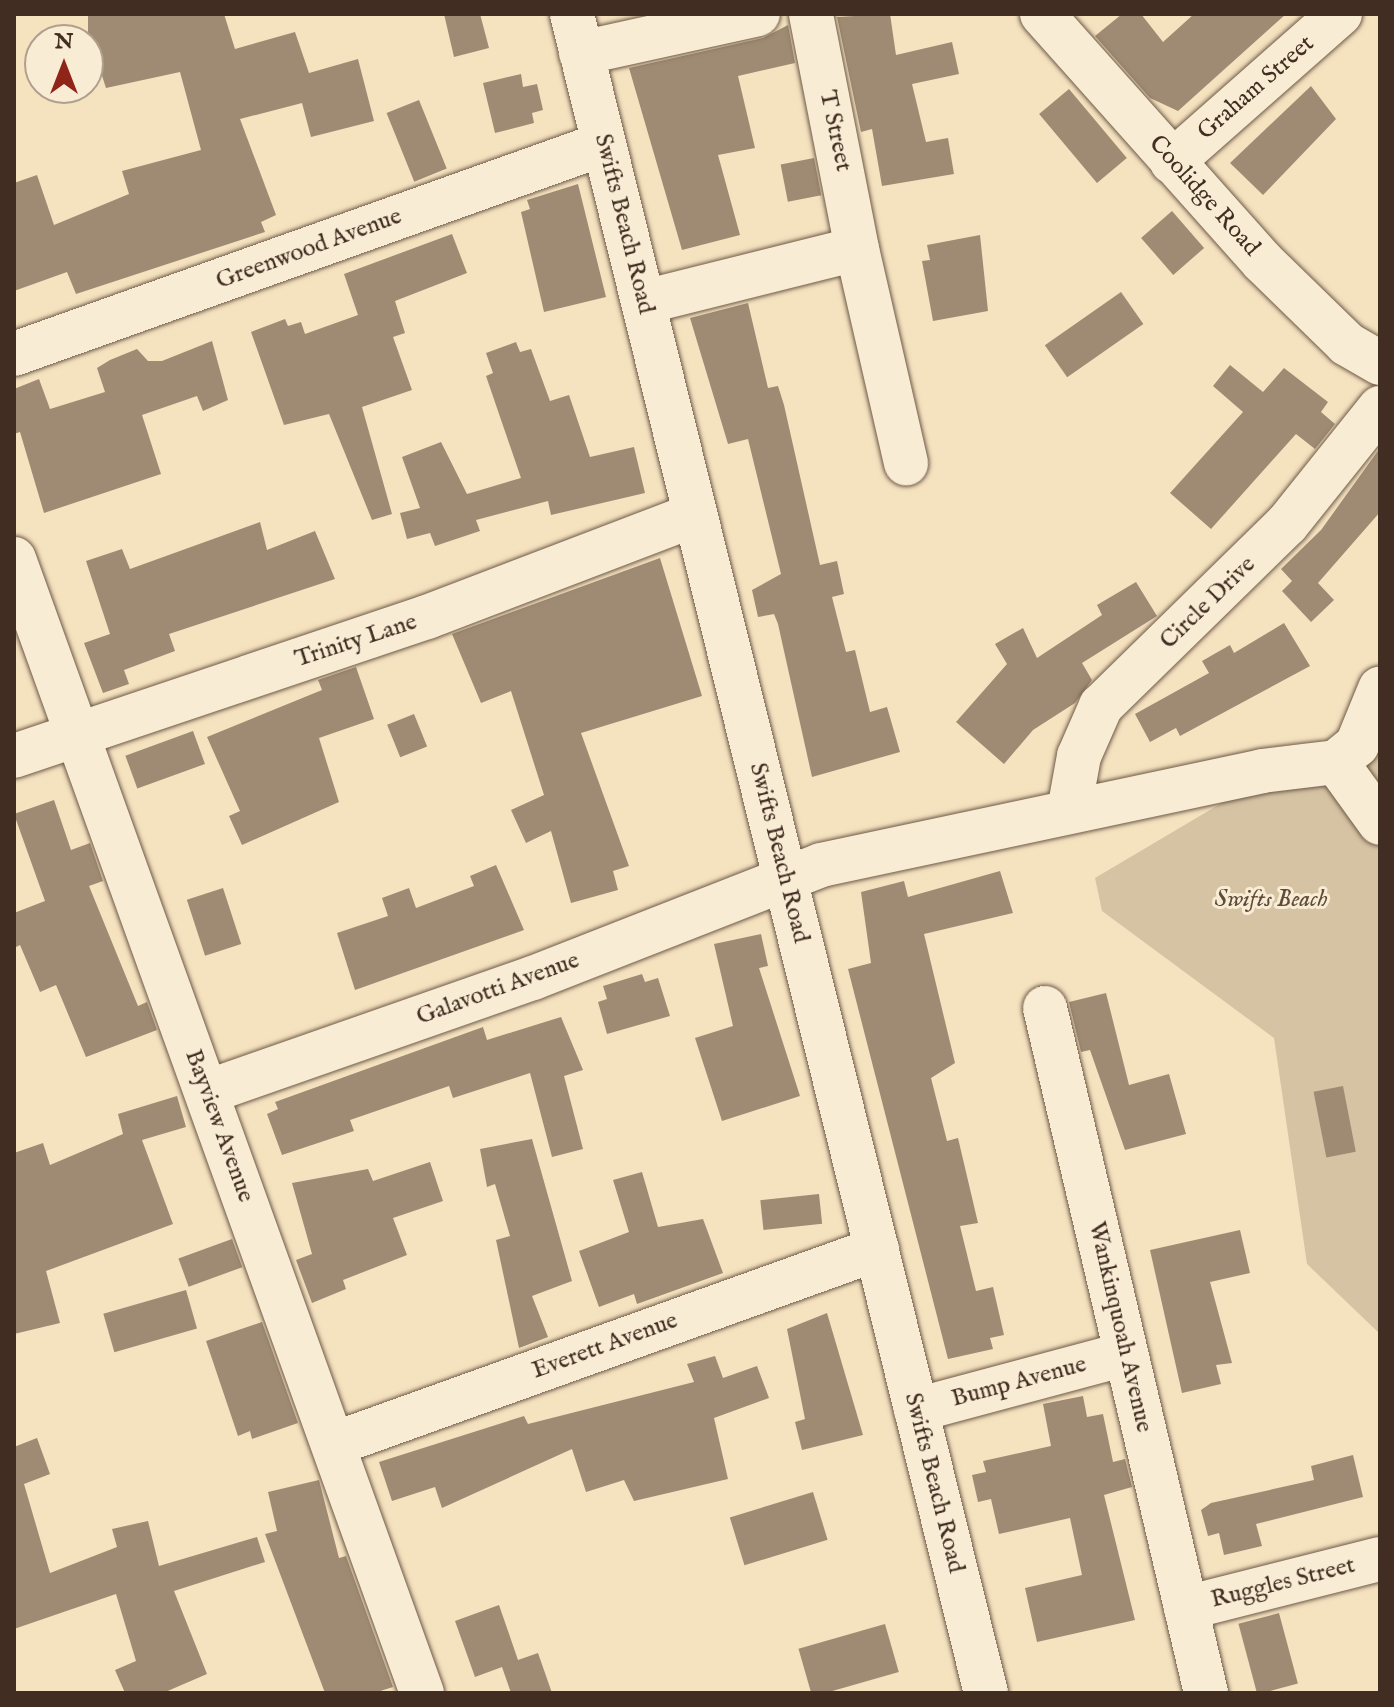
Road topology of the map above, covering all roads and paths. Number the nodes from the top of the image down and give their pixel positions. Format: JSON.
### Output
{"nodes":[{"id":1,"x":758,"y":14,"type":"edge"},
{"id":2,"x":811,"y":14,"type":"edge"},
{"id":3,"x":1042,"y":14,"type":"edge"},
{"id":4,"x":1340,"y":14,"type":"edge"},
{"id":5,"x":576,"y":33,"type":"edge"},
{"id":6,"x":603,"y":144,"type":"junction"},
{"id":7,"x":1172,"y":162,"type":"junction"},
{"id":8,"x":857,"y":249,"type":"junction"},
{"id":9,"x":644,"y":302,"type":"junction"},
{"id":10,"x":14,"y":354,"type":"edge"},
{"id":11,"x":1380,"y":363,"type":"edge"},
{"id":12,"x":1380,"y":408,"type":"edge"},
{"id":13,"x":906,"y":463,"type":"dead end"},
{"id":14,"x":694,"y":515,"type":"junction"},
{"id":15,"x":14,"y":559,"type":"edge"},
{"id":16,"x":1380,"y":689,"type":"edge"},
{"id":17,"x":77,"y":733,"type":"junction"},
{"id":18,"x":14,"y":756,"type":"edge"},
{"id":19,"x":1336,"y":762,"type":"junction"},
{"id":20,"x":1069,"y":811,"type":"junction"},
{"id":21,"x":1380,"y":823,"type":"edge"},
{"id":22,"x":786,"y":879,"type":"junction"},
{"id":23,"x":1045,"y":1008,"type":"dead end"},
{"id":24,"x":207,"y":1092,"type":"junction"},
{"id":25,"x":877,"y":1249,"type":"junction"},
{"id":26,"x":1121,"y":1355,"type":"junction"},
{"id":27,"x":916,"y":1410,"type":"junction"},
{"id":28,"x":334,"y":1444,"type":"junction"},
{"id":29,"x":1380,"y":1559,"type":"edge"},
{"id":30,"x":1186,"y":1608,"type":"junction"},
{"id":31,"x":422,"y":1693,"type":"edge"},
{"id":32,"x":986,"y":1693,"type":"edge"},
{"id":33,"x":1206,"y":1693,"type":"edge"}],
"edges":[{"from":1,"to":5,"type":"street"},
{"from":2,"to":8,"type":"street","name":"T Street"},
{"from":3,"to":7,"type":"street","name":"Coolidge Road"},
{"from":4,"to":7,"type":"street","name":"Graham Street"},
{"from":5,"to":6,"type":"street","name":"Swifts Beach Road"},
{"from":6,"to":9,"type":"street","name":"Swifts Beach Road"},
{"from":6,"to":10,"type":"street","name":"Greenwood Avenue"},
{"from":7,"to":11,"type":"street","name":"Coolidge Road"},
{"from":8,"to":9,"type":"street"},
{"from":8,"to":13,"type":"street","name":"T Street"},
{"from":9,"to":14,"type":"street","name":"Swifts Beach Road"},
{"from":12,"to":20,"type":"street","name":"Circle Drive"},
{"from":14,"to":17,"type":"street","name":"Trinity Lane"},
{"from":14,"to":22,"type":"street","name":"Swifts Beach Road"},
{"from":15,"to":17,"type":"street","name":"Bayview Avenue"},
{"from":16,"to":19,"type":"street"},
{"from":17,"to":18,"type":"street","name":"Trinity Lane"},
{"from":17,"to":24,"type":"street","name":"Bayview Avenue"},
{"from":19,"to":20,"type":"street"},
{"from":19,"to":21,"type":"street"},
{"from":20,"to":22,"type":"street"},
{"from":22,"to":24,"type":"street","name":"Galavotti Avenue"},
{"from":22,"to":25,"type":"street","name":"Swifts Beach Road"},
{"from":23,"to":26,"type":"street","name":"Wankinquoah Avenue"},
{"from":24,"to":28,"type":"street","name":"Bayview Avenue"},
{"from":25,"to":27,"type":"street","name":"Swifts Beach Road"},
{"from":25,"to":28,"type":"street","name":"Everett Avenue"},
{"from":26,"to":27,"type":"street","name":"Bump Avenue"},
{"from":26,"to":30,"type":"street","name":"Wankinquoah Avenue"},
{"from":27,"to":32,"type":"street","name":"Swifts Beach Road"},
{"from":28,"to":31,"type":"street","name":"Bayview Avenue"},
{"from":29,"to":30,"type":"street","name":"Ruggles Street"},
{"from":30,"to":33,"type":"street","name":"Wankinquoah Avenue"}]}
